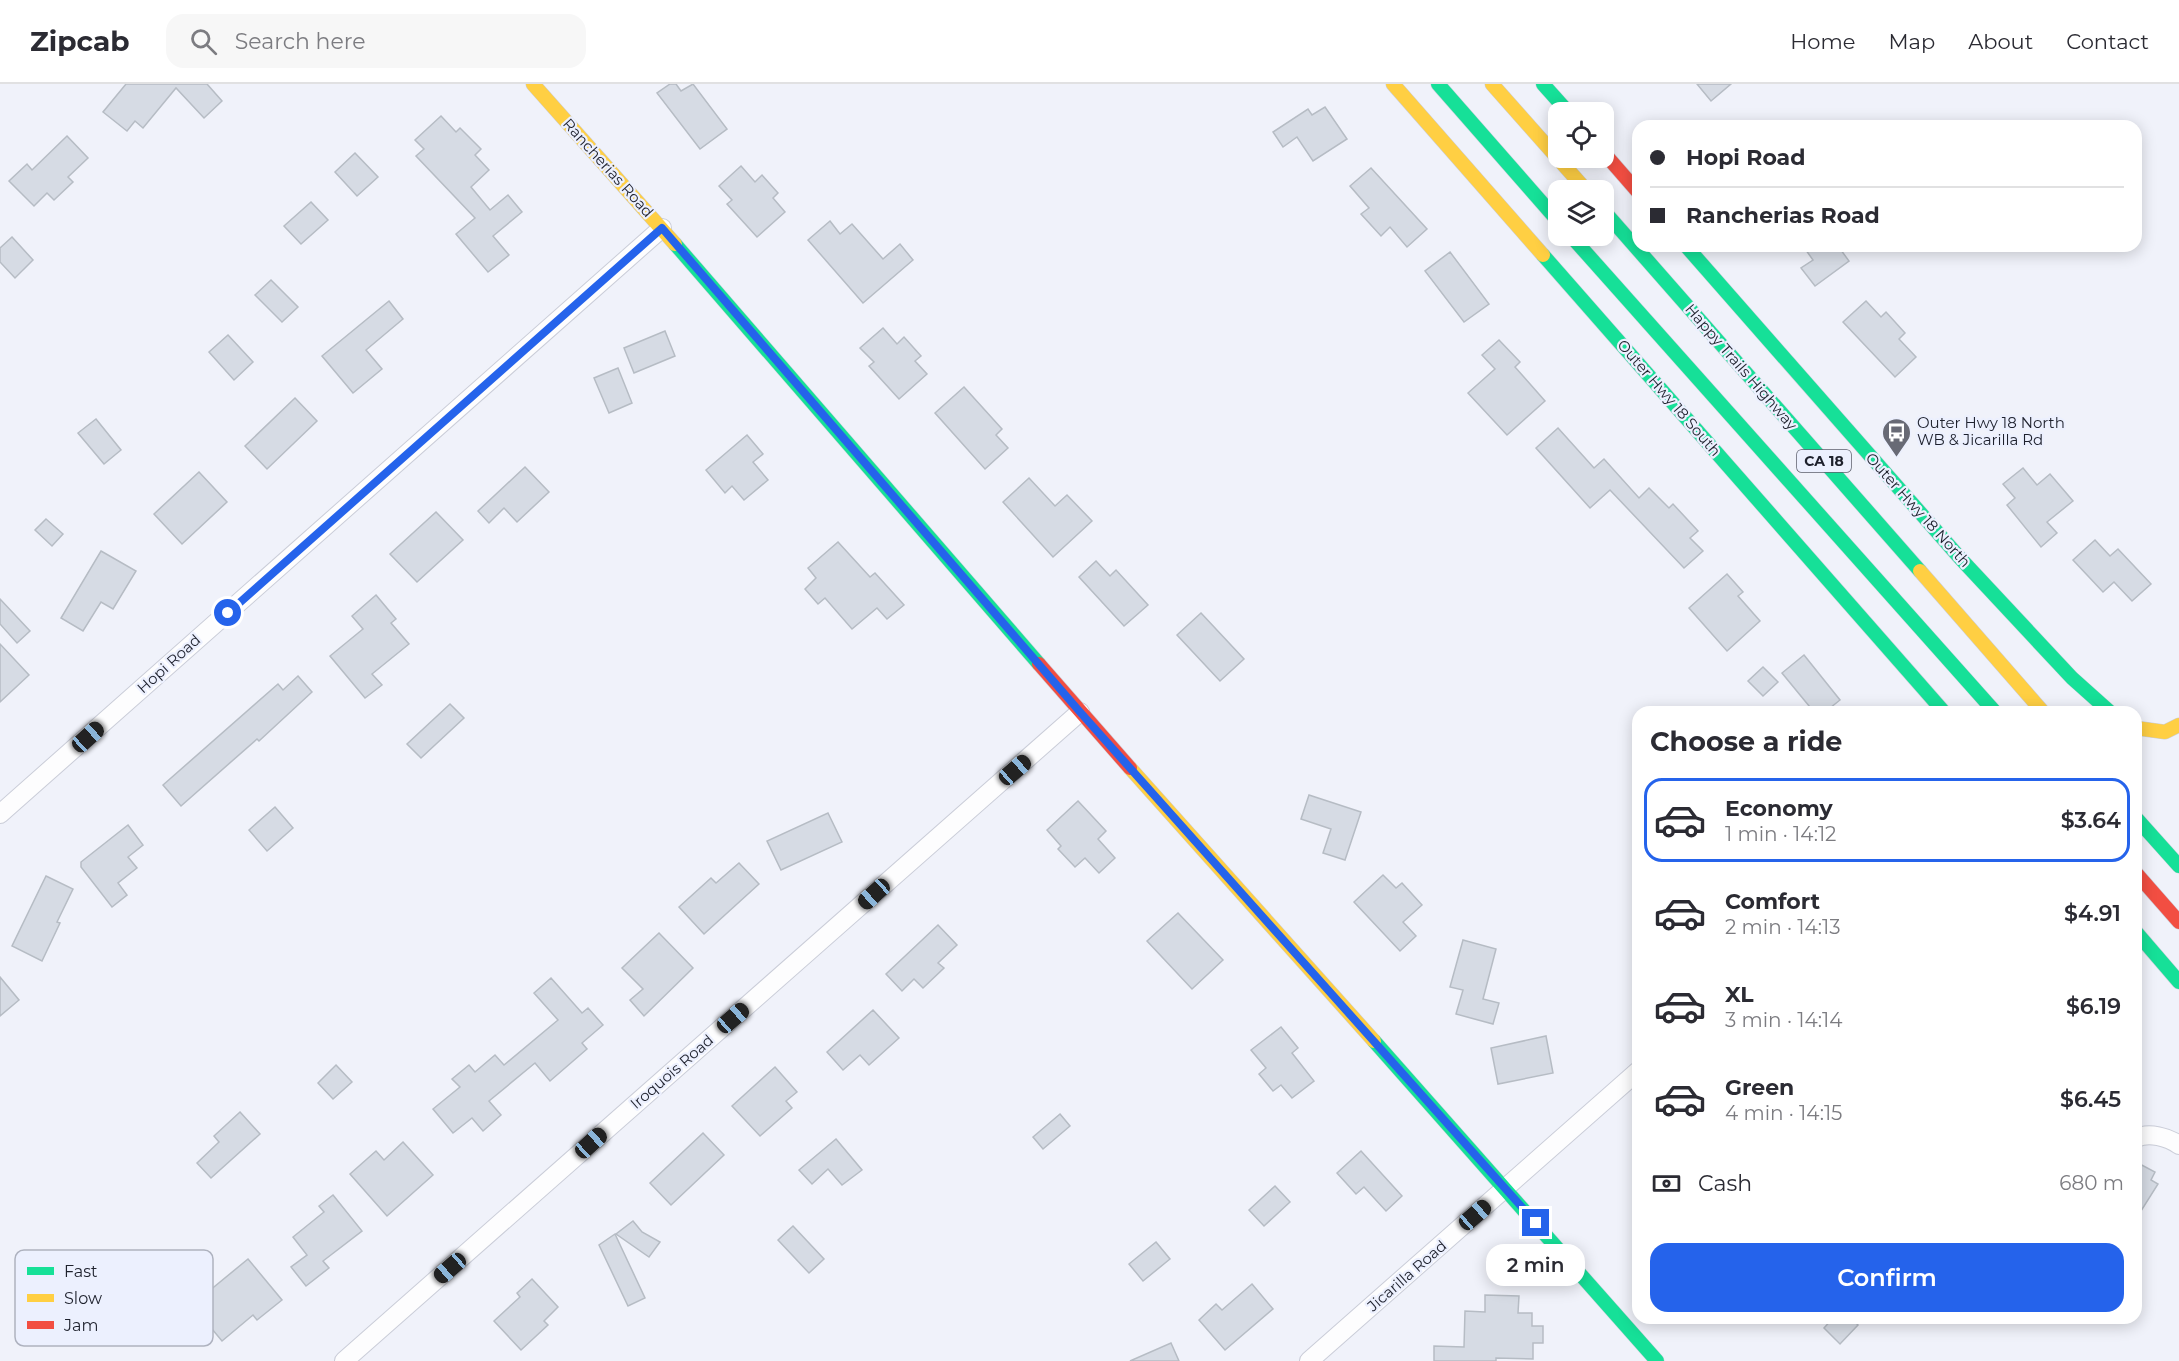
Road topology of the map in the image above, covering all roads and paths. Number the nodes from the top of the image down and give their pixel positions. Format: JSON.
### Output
{"nodes":[{"id":1,"x":533,"y":84,"type":"edge"},
{"id":2,"x":1393,"y":84,"type":"edge"},
{"id":3,"x":1438,"y":84,"type":"edge"},
{"id":4,"x":1492,"y":84,"type":"edge"},
{"id":5,"x":1543,"y":84,"type":"edge"},
{"id":6,"x":1559,"y":102,"type":"edge"},
{"id":7,"x":1614,"y":164,"type":"edge"},
{"id":8,"x":1577,"y":180,"type":"edge"},
{"id":9,"x":1632,"y":185,"type":"edge"},
{"id":10,"x":1548,"y":210,"type":"edge"},
{"id":11,"x":1614,"y":222,"type":"edge"},
{"id":12,"x":662,"y":228,"type":"junction"},
{"id":13,"x":1632,"y":243,"type":"edge"},
{"id":14,"x":1580,"y":246,"type":"edge"},
{"id":15,"x":1640,"y":252,"type":"edge"},
{"id":16,"x":1691,"y":252,"type":"edge"},
{"id":17,"x":1939,"y":706,"type":"edge"},
{"id":18,"x":1990,"y":706,"type":"edge"},
{"id":19,"x":2038,"y":706,"type":"edge"},
{"id":20,"x":2103,"y":706,"type":"edge"},
{"id":21,"x":1080,"y":712,"type":"junction"},
{"id":22,"x":2179,"y":725,"type":"edge"},
{"id":23,"x":2142,"y":729,"type":"edge"},
{"id":24,"x":0,"y":814,"type":"edge"},
{"id":25,"x":2142,"y":825,"type":"edge"},
{"id":26,"x":2179,"y":866,"type":"edge"},
{"id":27,"x":2142,"y":880,"type":"edge"},
{"id":28,"x":2179,"y":922,"type":"edge"},
{"id":29,"x":2142,"y":940,"type":"edge"},
{"id":30,"x":2179,"y":982,"type":"edge"},
{"id":31,"x":1632,"y":1076,"type":"edge"},
{"id":32,"x":2142,"y":1135,"type":"edge"},
{"id":33,"x":2179,"y":1145,"type":"edge"},
{"id":34,"x":1506,"y":1188,"type":"junction"},
{"id":35,"x":344,"y":1361,"type":"edge"},
{"id":36,"x":1309,"y":1361,"type":"edge"},
{"id":37,"x":1657,"y":1361,"type":"edge"}],
"edges":[{"from":1,"to":12,"type":"street","name":"Rancherias Road"},
{"from":2,"to":17,"type":"street","name":"Outer Hwy 18 South"},
{"from":3,"to":10,"type":"street"},
{"from":4,"to":8,"type":"street"},
{"from":5,"to":6,"type":"street"},
{"from":7,"to":9,"type":"street"},
{"from":11,"to":13,"type":"street","name":"Happy Trails Highway","number":"CA 18"},
{"from":12,"to":21,"type":"street","name":"Rancherias Road"},
{"from":12,"to":24,"type":"street","name":"Hopi Road"},
{"from":14,"to":18,"type":"street","number":"CA 18"},
{"from":15,"to":19,"type":"street","name":"Happy Trails Highway","number":"CA 18"},
{"from":16,"to":20,"type":"street","name":"Outer Hwy 18 North"},
{"from":21,"to":34,"type":"street","name":"Rancherias Road"},
{"from":21,"to":35,"type":"street","name":"Iroquois Road"},
{"from":22,"to":23,"type":"street"},
{"from":25,"to":26,"type":"street"},
{"from":27,"to":28,"type":"street"},
{"from":29,"to":30,"type":"street"},
{"from":31,"to":34,"type":"street","name":"Jicarilla Road"},
{"from":32,"to":33,"type":"street"},
{"from":34,"to":36,"type":"street","name":"Jicarilla Road"},
{"from":34,"to":37,"type":"street","name":"Rancherias Road"}]}
